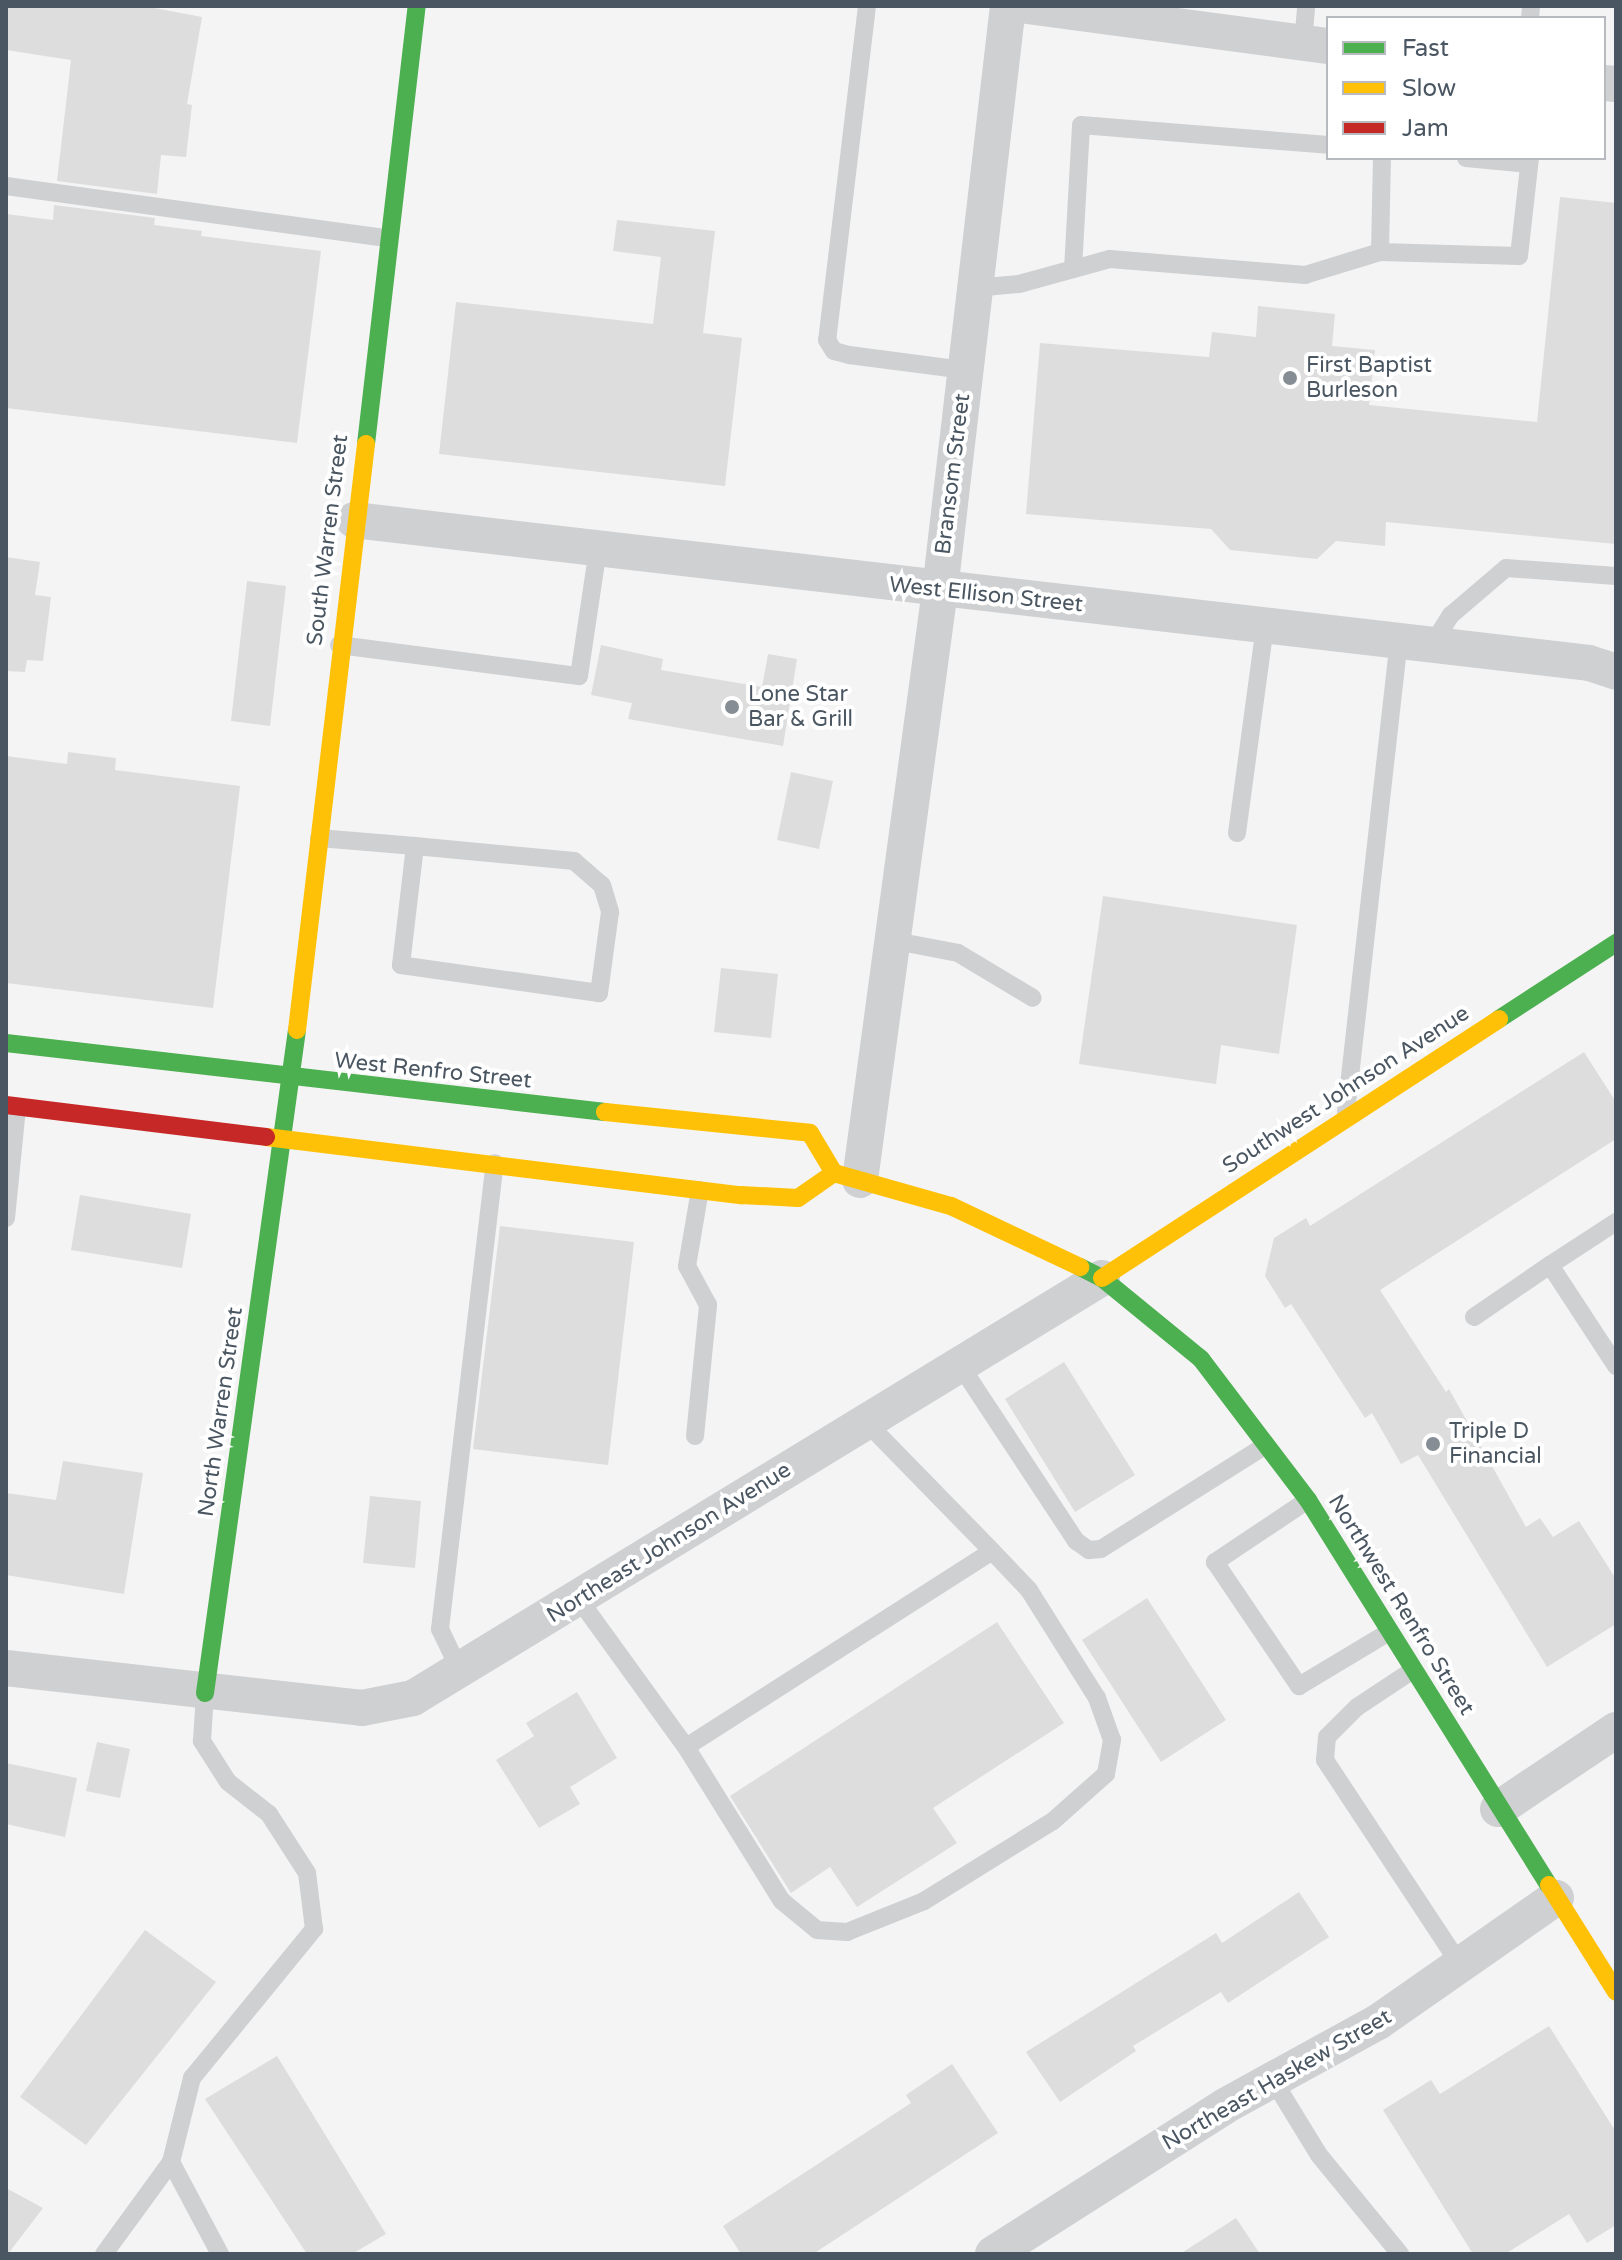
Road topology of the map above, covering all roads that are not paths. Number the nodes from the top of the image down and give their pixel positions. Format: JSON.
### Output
{"nodes":[{"id":1,"x":417,"y":6,"type":"edge"},
{"id":2,"x":867,"y":6,"type":"edge"},
{"id":3,"x":1008,"y":6,"type":"edge"},
{"id":4,"x":1027,"y":6,"type":"edge"},
{"id":5,"x":1306,"y":6,"type":"edge"},
{"id":6,"x":1315,"y":44,"type":"edge"},
{"id":7,"x":1326,"y":145,"type":"edge"},
{"id":8,"x":1382,"y":160,"type":"edge"},
{"id":9,"x":1508,"y":160,"type":"edge"},
{"id":10,"x":1529,"y":161,"type":"edge"},
{"id":11,"x":6,"y":186,"type":"edge"},
{"id":12,"x":388,"y":238,"type":"junction"},
{"id":13,"x":1380,"y":252,"type":"junction"},
{"id":14,"x":1073,"y":269,"type":"junction"},
{"id":15,"x":975,"y":288,"type":"junction"},
{"id":16,"x":965,"y":370,"type":"junction"},
{"id":17,"x":354,"y":520,"type":"junction"},
{"id":18,"x":598,"y":549,"type":"junction"},
{"id":19,"x":1616,"y":576,"type":"edge"},
{"id":20,"x":940,"y":590,"type":"junction"},
{"id":21,"x":1265,"y":626,"type":"junction"},
{"id":22,"x":1416,"y":643,"type":"junction"},
{"id":23,"x":339,"y":645,"type":"junction"},
{"id":24,"x":1616,"y":672,"type":"edge"},
{"id":25,"x":1237,"y":833,"type":"dead end"},
{"id":26,"x":316,"y":838,"type":"junction"},
{"id":27,"x":415,"y":846,"type":"junction"},
{"id":28,"x":890,"y":940,"type":"junction"},
{"id":29,"x":1614,"y":949,"type":"edge"},
{"id":30,"x":1033,"y":998,"type":"dead end"},
{"id":31,"x":6,"y":1043,"type":"edge"},
{"id":32,"x":290,"y":1079,"type":"junction"},
{"id":33,"x":12,"y":1106,"type":"edge"},
{"id":34,"x":1345,"y":1119,"type":"junction"},
{"id":35,"x":284,"y":1138,"type":"junction"},
{"id":36,"x":495,"y":1163,"type":"junction"},
{"id":37,"x":847,"y":1176,"type":"junction"},
{"id":38,"x":701,"y":1187,"type":"junction"},
{"id":39,"x":6,"y":1218,"type":"edge"},
{"id":40,"x":1616,"y":1222,"type":"edge"},
{"id":41,"x":1550,"y":1265,"type":"junction"},
{"id":42,"x":1102,"y":1278,"type":"junction"},
{"id":43,"x":1474,"y":1317,"type":"dead end"},
{"id":44,"x":960,"y":1365,"type":"junction"},
{"id":45,"x":1616,"y":1366,"type":"edge"},
{"id":46,"x":866,"y":1422,"type":"junction"},
{"id":47,"x":695,"y":1436,"type":"dead end"},
{"id":48,"x":1266,"y":1445,"type":"junction"},
{"id":49,"x":1308,"y":1500,"type":"junction"},
{"id":50,"x":992,"y":1551,"type":"junction"},
{"id":51,"x":578,"y":1598,"type":"junction"},
{"id":52,"x":1389,"y":1632,"type":"junction"},
{"id":53,"x":6,"y":1668,"type":"edge"},
{"id":54,"x":1413,"y":1670,"type":"junction"},
{"id":55,"x":461,"y":1673,"type":"junction"},
{"id":56,"x":205,"y":1693,"type":"junction"},
{"id":57,"x":1616,"y":1730,"type":"edge"},
{"id":58,"x":686,"y":1747,"type":"junction"},
{"id":59,"x":1498,"y":1809,"type":"junction"},
{"id":60,"x":1556,"y":1898,"type":"junction"},
{"id":61,"x":1460,"y":1965,"type":"junction"},
{"id":62,"x":1616,"y":1992,"type":"edge"},
{"id":63,"x":1273,"y":2080,"type":"junction"},
{"id":64,"x":171,"y":2162,"type":"junction"},
{"id":65,"x":104,"y":2254,"type":"edge"},
{"id":66,"x":220,"y":2254,"type":"edge"},
{"id":67,"x":993,"y":2254,"type":"edge"},
{"id":68,"x":1400,"y":2254,"type":"edge"}],
"edges":[{"from":1,"to":12,"type":"main road","name":"South Warren Street"},
{"from":2,"to":16,"type":"lane"},
{"from":3,"to":15,"type":"street","name":"Bransom Street"},
{"from":4,"to":6,"type":"street"},
{"from":5,"to":6,"type":"lane"},
{"from":7,"to":14,"type":"lane"},
{"from":8,"to":13,"type":"lane"},
{"from":9,"to":10,"type":"lane"},
{"from":10,"to":13,"type":"lane"},
{"from":11,"to":12,"type":"lane"},
{"from":12,"to":17,"type":"main road","name":"South Warren Street"},
{"from":13,"to":14,"type":"lane"},
{"from":14,"to":15,"type":"lane"},
{"from":15,"to":16,"type":"street","name":"Bransom Street"},
{"from":16,"to":20,"type":"street","name":"Bransom Street"},
{"from":17,"to":18,"type":"street","name":"West Ellison Street"},
{"from":17,"to":23,"type":"main road","name":"South Warren Street"},
{"from":18,"to":20,"type":"street","name":"West Ellison Street"},
{"from":18,"to":23,"type":"lane"},
{"from":19,"to":22,"type":"lane"},
{"from":20,"to":21,"type":"street","name":"West Ellison Street"},
{"from":20,"to":28,"type":"street","name":"Bransom Street"},
{"from":21,"to":22,"type":"street","name":"West Ellison Street"},
{"from":21,"to":25,"type":"lane"},
{"from":22,"to":24,"type":"street","name":"West Ellison Street"},
{"from":22,"to":34,"type":"lane"},
{"from":23,"to":26,"type":"main road","name":"South Warren Street"},
{"from":26,"to":27,"type":"lane"},
{"from":26,"to":32,"type":"main road","name":"South Warren Street"},
{"from":27,"to":27,"type":"lane"},
{"from":28,"to":30,"type":"lane"},
{"from":28,"to":37,"type":"street","name":"Bransom Street"},
{"from":29,"to":34,"type":"main road","name":"Southwest Johnson Avenue"},
{"from":31,"to":32,"type":"main road","name":"West Renfro Street"},
{"from":32,"to":35,"type":"main road","name":"North Warren Street"},
{"from":32,"to":37,"type":"main road","name":"West Renfro Street"},
{"from":33,"to":35,"type":"main road"},
{"from":33,"to":39,"type":"lane"},
{"from":34,"to":42,"type":"main road","name":"Southwest Johnson Avenue"},
{"from":35,"to":36,"type":"main road"},
{"from":35,"to":56,"type":"main road","name":"North Warren Street"},
{"from":36,"to":38,"type":"main road"},
{"from":36,"to":55,"type":"lane"},
{"from":37,"to":38,"type":"main road"},
{"from":37,"to":42,"type":"main road"},
{"from":38,"to":47,"type":"lane"},
{"from":40,"to":41,"type":"lane"},
{"from":41,"to":43,"type":"lane"},
{"from":41,"to":45,"type":"lane"},
{"from":42,"to":44,"type":"street","name":"Northeast Johnson Avenue"},
{"from":42,"to":48,"type":"main road","name":"Northwest Renfro Street"},
{"from":44,"to":46,"type":"street","name":"Northeast Johnson Avenue"},
{"from":44,"to":48,"type":"lane"},
{"from":46,"to":50,"type":"lane"},
{"from":46,"to":51,"type":"street","name":"Northeast Johnson Avenue"},
{"from":48,"to":49,"type":"main road","name":"Northwest Renfro Street"},
{"from":49,"to":52,"type":"main road","name":"Northwest Renfro Street"},
{"from":49,"to":52,"type":"lane"},
{"from":50,"to":58,"type":"lane"},
{"from":50,"to":58,"type":"lane"},
{"from":51,"to":55,"type":"street","name":"Northeast Johnson Avenue"},
{"from":51,"to":58,"type":"lane"},
{"from":52,"to":54,"type":"main road","name":"Northwest Renfro Street"},
{"from":53,"to":56,"type":"street","name":"Northeast Johnson Avenue"},
{"from":54,"to":59,"type":"main road","name":"Northwest Renfro Street"},
{"from":54,"to":61,"type":"lane"},
{"from":55,"to":56,"type":"street","name":"Northeast Johnson Avenue"},
{"from":56,"to":64,"type":"lane"},
{"from":57,"to":59,"type":"street"},
{"from":59,"to":60,"type":"main road","name":"Northwest Renfro Street"},
{"from":60,"to":61,"type":"street","name":"Northeast Haskew Street"},
{"from":60,"to":62,"type":"main road","name":"Northwest Renfro Street"},
{"from":61,"to":63,"type":"street","name":"Northeast Haskew Street"},
{"from":63,"to":67,"type":"street","name":"Northeast Haskew Street"},
{"from":63,"to":68,"type":"lane"},
{"from":64,"to":65,"type":"lane"},
{"from":64,"to":66,"type":"lane"}]}
